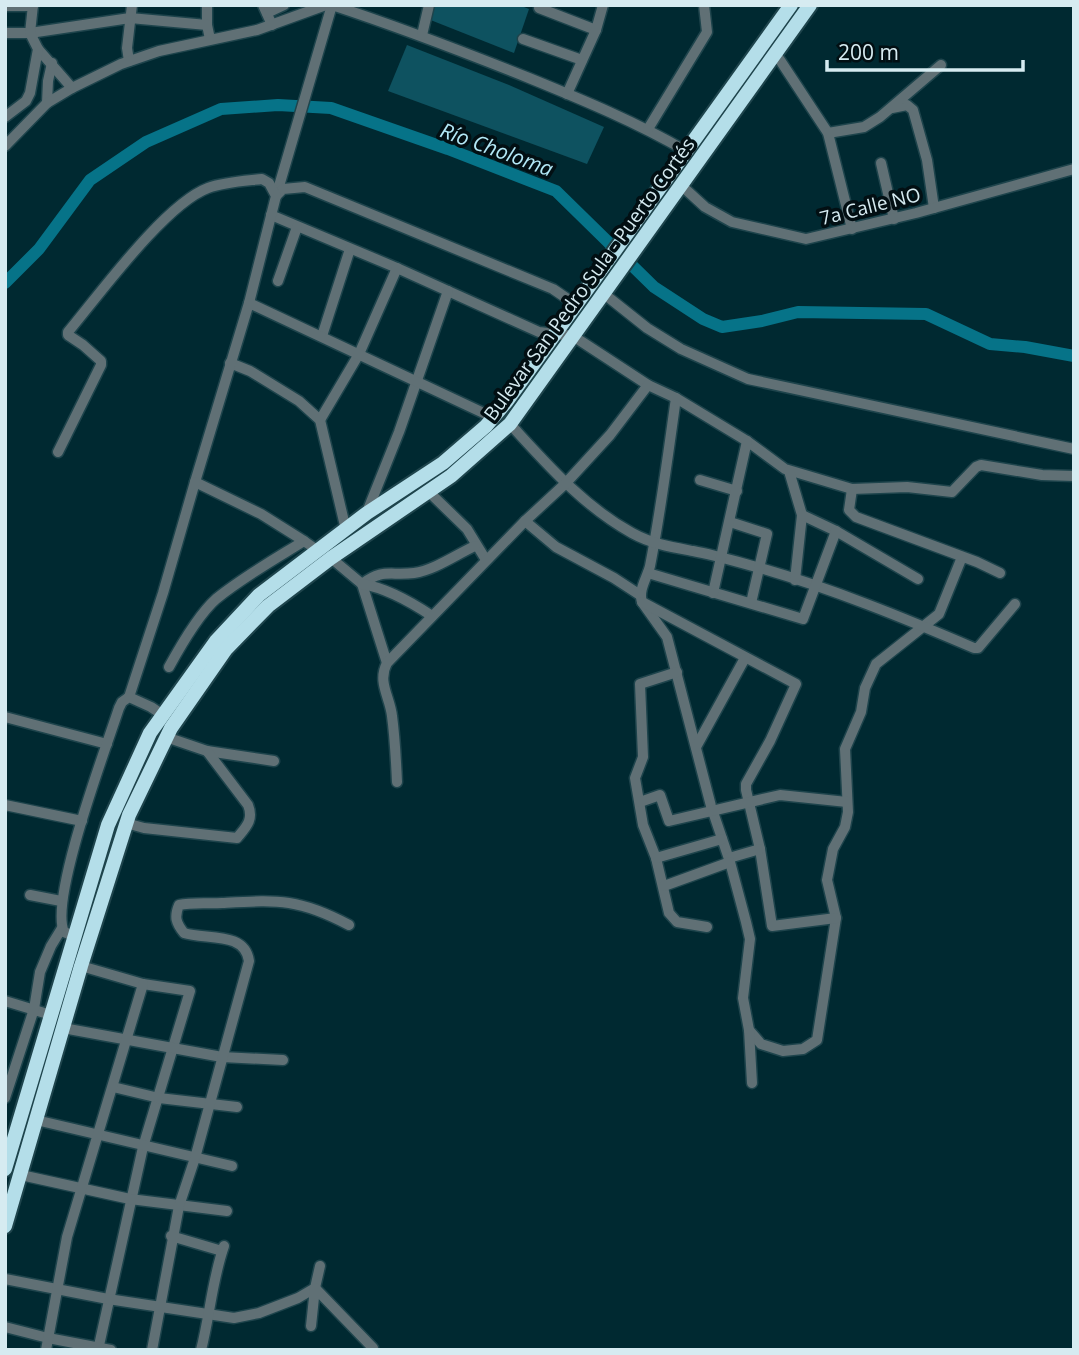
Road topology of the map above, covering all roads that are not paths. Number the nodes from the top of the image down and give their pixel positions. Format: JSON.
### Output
{"nodes":[{"id":1,"x":132,"y":5,"type":"edge"},
{"id":2,"x":207,"y":5,"type":"edge"},
{"id":3,"x":284,"y":5,"type":"edge"},
{"id":4,"x":326,"y":5,"type":"edge"},
{"id":5,"x":332,"y":5,"type":"edge"},
{"id":6,"x":429,"y":5,"type":"edge"},
{"id":7,"x":603,"y":5,"type":"edge"},
{"id":8,"x":704,"y":5,"type":"edge"},
{"id":9,"x":791,"y":5,"type":"edge"},
{"id":10,"x":810,"y":5,"type":"edge"},
{"id":11,"x":5,"y":6,"type":"edge"},
{"id":12,"x":33,"y":6,"type":"edge"},
{"id":13,"x":540,"y":8,"type":"dead end"},
{"id":14,"x":265,"y":9,"type":"edge"},
{"id":15,"x":130,"y":18,"type":"junction"},
{"id":16,"x":207,"y":25,"type":"junction"},
{"id":17,"x":272,"y":25,"type":"junction"},
{"id":18,"x":596,"y":30,"type":"junction"},
{"id":19,"x":5,"y":33,"type":"edge"},
{"id":20,"x":30,"y":33,"type":"junction"},
{"id":21,"x":422,"y":35,"type":"junction"},
{"id":22,"x":210,"y":39,"type":"junction"},
{"id":23,"x":523,"y":39,"type":"dead end"},
{"id":24,"x":38,"y":49,"type":"junction"},
{"id":25,"x":776,"y":54,"type":"junction"},
{"id":26,"x":582,"y":60,"type":"junction"},
{"id":27,"x":128,"y":61,"type":"junction"},
{"id":28,"x":52,"y":63,"type":"junction"},
{"id":29,"x":941,"y":65,"type":"dead end"},
{"id":30,"x":72,"y":88,"type":"junction"},
{"id":31,"x":568,"y":94,"type":"junction"},
{"id":32,"x":47,"y":103,"type":"junction"},
{"id":33,"x":891,"y":109,"type":"junction"},
{"id":34,"x":5,"y":117,"type":"edge"},
{"id":35,"x":648,"y":129,"type":"junction"},
{"id":36,"x":828,"y":133,"type":"junction"},
{"id":37,"x":5,"y":146,"type":"edge"},
{"id":38,"x":686,"y":151,"type":"junction"},
{"id":39,"x":881,"y":163,"type":"dead end"},
{"id":40,"x":1074,"y":169,"type":"edge"},
{"id":41,"x":682,"y":186,"type":"junction"},
{"id":42,"x":276,"y":196,"type":"junction"},
{"id":43,"x":934,"y":208,"type":"junction"},
{"id":44,"x":271,"y":215,"type":"junction"},
{"id":45,"x":894,"y":219,"type":"junction"},
{"id":46,"x":297,"y":227,"type":"junction"},
{"id":47,"x":852,"y":229,"type":"junction"},
{"id":48,"x":350,"y":248,"type":"junction"},
{"id":49,"x":397,"y":268,"type":"junction"},
{"id":50,"x":278,"y":281,"type":"dead end"},
{"id":51,"x":606,"y":290,"type":"junction"},
{"id":52,"x":449,"y":291,"type":"junction"},
{"id":53,"x":248,"y":303,"type":"junction"},
{"id":54,"x":575,"y":304,"type":"junction"},
{"id":55,"x":555,"y":334,"type":"junction"},
{"id":56,"x":322,"y":336,"type":"junction"},
{"id":57,"x":573,"y":336,"type":"junction"},
{"id":58,"x":359,"y":354,"type":"junction"},
{"id":59,"x":230,"y":363,"type":"junction"},
{"id":60,"x":417,"y":380,"type":"junction"},
{"id":61,"x":648,"y":385,"type":"junction"},
{"id":62,"x":676,"y":398,"type":"junction"},
{"id":63,"x":492,"y":417,"type":"junction"},
{"id":64,"x":320,"y":420,"type":"junction"},
{"id":65,"x":510,"y":424,"type":"junction"},
{"id":66,"x":747,"y":441,"type":"junction"},
{"id":67,"x":1074,"y":449,"type":"edge"},
{"id":68,"x":58,"y":452,"type":"dead end"},
{"id":69,"x":789,"y":471,"type":"junction"},
{"id":70,"x":1074,"y":477,"type":"edge"},
{"id":71,"x":700,"y":480,"type":"dead end"},
{"id":72,"x":195,"y":482,"type":"junction"},
{"id":73,"x":565,"y":484,"type":"junction"},
{"id":74,"x":852,"y":489,"type":"junction"},
{"id":75,"x":737,"y":491,"type":"junction"},
{"id":76,"x":429,"y":492,"type":"junction"},
{"id":77,"x":367,"y":513,"type":"junction"},
{"id":78,"x":802,"y":515,"type":"junction"},
{"id":79,"x":525,"y":521,"type":"junction"},
{"id":80,"x":730,"y":522,"type":"junction"},
{"id":81,"x":346,"y":530,"type":"junction"},
{"id":82,"x":836,"y":531,"type":"junction"},
{"id":83,"x":304,"y":541,"type":"junction"},
{"id":84,"x":654,"y":543,"type":"junction"},
{"id":85,"x":475,"y":545,"type":"junction"},
{"id":86,"x":317,"y":550,"type":"junction"},
{"id":87,"x":962,"y":557,"type":"junction"},
{"id":88,"x":331,"y":558,"type":"junction"},
{"id":89,"x":720,"y":558,"type":"junction"},
{"id":90,"x":486,"y":560,"type":"junction"},
{"id":91,"x":760,"y":568,"type":"junction"},
{"id":92,"x":648,"y":573,"type":"junction"},
{"id":93,"x":1000,"y":573,"type":"dead end"},
{"id":94,"x":918,"y":579,"type":"dead end"},
{"id":95,"x":795,"y":580,"type":"junction"},
{"id":96,"x":362,"y":584,"type":"junction"},
{"id":97,"x":815,"y":587,"type":"junction"},
{"id":98,"x":713,"y":593,"type":"junction"},
{"id":99,"x":641,"y":598,"type":"junction"},
{"id":100,"x":751,"y":604,"type":"junction"},
{"id":101,"x":1015,"y":604,"type":"dead end"},
{"id":102,"x":432,"y":616,"type":"junction"},
{"id":103,"x":922,"y":626,"type":"junction"},
{"id":104,"x":745,"y":658,"type":"junction"},
{"id":105,"x":387,"y":663,"type":"junction"},
{"id":106,"x":169,"y":667,"type":"dead end"},
{"id":107,"x":677,"y":672,"type":"junction"},
{"id":108,"x":128,"y":697,"type":"junction"},
{"id":109,"x":163,"y":715,"type":"junction"},
{"id":110,"x":5,"y":717,"type":"edge"},
{"id":111,"x":166,"y":737,"type":"junction"},
{"id":112,"x":107,"y":744,"type":"junction"},
{"id":113,"x":696,"y":747,"type":"junction"},
{"id":114,"x":207,"y":751,"type":"junction"},
{"id":115,"x":274,"y":761,"type":"dead end"},
{"id":116,"x":397,"y":782,"type":"dead end"},
{"id":117,"x":640,"y":802,"type":"junction"},
{"id":118,"x":750,"y":802,"type":"junction"},
{"id":119,"x":847,"y":802,"type":"junction"},
{"id":120,"x":5,"y":805,"type":"edge"},
{"id":121,"x":712,"y":811,"type":"junction"},
{"id":122,"x":82,"y":821,"type":"junction"},
{"id":123,"x":126,"y":823,"type":"junction"},
{"id":124,"x":722,"y":839,"type":"junction"},
{"id":125,"x":760,"y":849,"type":"junction"},
{"id":126,"x":656,"y":858,"type":"junction"},
{"id":127,"x":730,"y":860,"type":"junction"},
{"id":128,"x":664,"y":886,"type":"junction"},
{"id":129,"x":30,"y":895,"type":"dead end"},
{"id":130,"x":61,"y":901,"type":"junction"},
{"id":131,"x":836,"y":918,"type":"junction"},
{"id":132,"x":349,"y":925,"type":"dead end"},
{"id":133,"x":707,"y":927,"type":"dead end"},
{"id":134,"x":68,"y":932,"type":"junction"},
{"id":135,"x":81,"y":966,"type":"junction"},
{"id":136,"x":143,"y":984,"type":"junction"},
{"id":137,"x":5,"y":1001,"type":"edge"},
{"id":138,"x":34,"y":1009,"type":"junction"},
{"id":139,"x":51,"y":1015,"type":"junction"},
{"id":140,"x":63,"y":1028,"type":"junction"},
{"id":141,"x":749,"y":1030,"type":"junction"},
{"id":142,"x":126,"y":1040,"type":"junction"},
{"id":143,"x":174,"y":1049,"type":"junction"},
{"id":144,"x":222,"y":1056,"type":"junction"},
{"id":145,"x":283,"y":1060,"type":"dead end"},
{"id":146,"x":752,"y":1083,"type":"dead end"},
{"id":147,"x":113,"y":1087,"type":"junction"},
{"id":148,"x":5,"y":1098,"type":"edge"},
{"id":149,"x":159,"y":1098,"type":"junction"},
{"id":150,"x":209,"y":1104,"type":"junction"},
{"id":151,"x":237,"y":1107,"type":"dead end"},
{"id":152,"x":36,"y":1119,"type":"junction"},
{"id":153,"x":98,"y":1136,"type":"junction"},
{"id":154,"x":143,"y":1147,"type":"junction"},
{"id":155,"x":195,"y":1158,"type":"junction"},
{"id":156,"x":232,"y":1166,"type":"dead end"},
{"id":157,"x":5,"y":1169,"type":"edge"},
{"id":158,"x":21,"y":1175,"type":"junction"},
{"id":159,"x":82,"y":1189,"type":"junction"},
{"id":160,"x":131,"y":1199,"type":"junction"},
{"id":161,"x":178,"y":1206,"type":"junction"},
{"id":162,"x":228,"y":1211,"type":"dead end"},
{"id":163,"x":5,"y":1226,"type":"edge"},
{"id":164,"x":172,"y":1236,"type":"junction"},
{"id":165,"x":320,"y":1266,"type":"dead end"},
{"id":166,"x":5,"y":1279,"type":"edge"},
{"id":167,"x":315,"y":1288,"type":"junction"},
{"id":168,"x":57,"y":1289,"type":"junction"},
{"id":169,"x":108,"y":1299,"type":"junction"},
{"id":170,"x":160,"y":1307,"type":"junction"},
{"id":171,"x":210,"y":1315,"type":"junction"},
{"id":172,"x":311,"y":1326,"type":"dead end"},
{"id":173,"x":5,"y":1327,"type":"edge"},
{"id":174,"x":48,"y":1338,"type":"junction"},
{"id":175,"x":373,"y":1348,"type":"dead end"},
{"id":176,"x":99,"y":1349,"type":"edge"},
{"id":177,"x":46,"y":1350,"type":"edge"},
{"id":178,"x":111,"y":1350,"type":"edge"},
{"id":179,"x":152,"y":1350,"type":"edge"},
{"id":180,"x":201,"y":1350,"type":"edge"}],
"edges":[{"from":1,"to":15,"type":"street"},
{"from":2,"to":16,"type":"street"},
{"from":3,"to":14,"type":"street"},
{"from":4,"to":17,"type":"street"},
{"from":5,"to":21,"type":"street"},
{"from":5,"to":42,"type":"street"},
{"from":6,"to":21,"type":"street"},
{"from":7,"to":18,"type":"street"},
{"from":8,"to":35,"type":"street"},
{"from":9,"to":38,"type":"highway","name":"Bulevar San Pedro Sula - Puerto Cortés"},
{"from":10,"to":25,"type":"highway","name":"Bulevar San Pedro Sula - Puerto Cortés"},
{"from":11,"to":12,"type":"street"},
{"from":12,"to":20,"type":"street"},
{"from":13,"to":18,"type":"street"},
{"from":14,"to":17,"type":"street"},
{"from":15,"to":16,"type":"street"},
{"from":15,"to":20,"type":"street"},
{"from":15,"to":27,"type":"street"},
{"from":16,"to":22,"type":"street"},
{"from":17,"to":22,"type":"street"},
{"from":18,"to":26,"type":"street"},
{"from":19,"to":20,"type":"street"},
{"from":20,"to":24,"type":"street"},
{"from":21,"to":31,"type":"street"},
{"from":22,"to":27,"type":"street"},
{"from":23,"to":26,"type":"street"},
{"from":24,"to":28,"type":"street"},
{"from":24,"to":34,"type":"street"},
{"from":25,"to":36,"type":"street"},
{"from":25,"to":41,"type":"highway","name":"Bulevar San Pedro Sula - Puerto Cortés"},
{"from":26,"to":31,"type":"street"},
{"from":27,"to":30,"type":"street"},
{"from":28,"to":30,"type":"street"},
{"from":28,"to":32,"type":"street"},
{"from":29,"to":33,"type":"street"},
{"from":30,"to":32,"type":"street"},
{"from":31,"to":35,"type":"street"},
{"from":32,"to":37,"type":"street"},
{"from":33,"to":36,"type":"street"},
{"from":33,"to":43,"type":"street"},
{"from":35,"to":38,"type":"street"},
{"from":36,"to":47,"type":"street"},
{"from":38,"to":54,"type":"highway","name":"Bulevar San Pedro Sula - Puerto Cortés"},
{"from":39,"to":45,"type":"street"},
{"from":40,"to":43,"type":"street","name":"7a Calle NO"},
{"from":41,"to":47,"type":"street","name":"7a Calle NO"},
{"from":41,"to":51,"type":"highway","name":"Bulevar San Pedro Sula - Puerto Cortés"},
{"from":42,"to":44,"type":"street"},
{"from":42,"to":54,"type":"street"},
{"from":42,"to":68,"type":"street"},
{"from":43,"to":45,"type":"street","name":"7a Calle NO"},
{"from":44,"to":46,"type":"street"},
{"from":44,"to":53,"type":"street"},
{"from":45,"to":47,"type":"street","name":"7a Calle NO"},
{"from":46,"to":48,"type":"street"},
{"from":46,"to":50,"type":"street"},
{"from":48,"to":49,"type":"street"},
{"from":48,"to":56,"type":"street"},
{"from":49,"to":52,"type":"street"},
{"from":49,"to":58,"type":"street"},
{"from":51,"to":57,"type":"highway","name":"Bulevar San Pedro Sula - Puerto Cortés"},
{"from":51,"to":67,"type":"street"},
{"from":52,"to":55,"type":"street"},
{"from":52,"to":60,"type":"street"},
{"from":53,"to":56,"type":"street"},
{"from":53,"to":59,"type":"street"},
{"from":54,"to":55,"type":"highway","name":"Bulevar San Pedro Sula - Puerto Cortés"},
{"from":55,"to":57,"type":"street"},
{"from":55,"to":63,"type":"highway","name":"Bulevar San Pedro Sula - Puerto Cortés"},
{"from":56,"to":58,"type":"street"},
{"from":57,"to":61,"type":"street"},
{"from":57,"to":65,"type":"highway","name":"Bulevar San Pedro Sula - Puerto Cortés"},
{"from":58,"to":60,"type":"street"},
{"from":58,"to":64,"type":"street"},
{"from":59,"to":64,"type":"street"},
{"from":59,"to":72,"type":"street"},
{"from":60,"to":63,"type":"street"},
{"from":60,"to":77,"type":"street"},
{"from":61,"to":62,"type":"street"},
{"from":61,"to":73,"type":"street"},
{"from":62,"to":66,"type":"street"},
{"from":62,"to":84,"type":"street"},
{"from":63,"to":77,"type":"highway","name":"Bulevar San Pedro Sula - Puerto Cortés"},
{"from":64,"to":81,"type":"street"},
{"from":65,"to":73,"type":"street"},
{"from":65,"to":76,"type":"highway","name":"Bulevar San Pedro Sula - Puerto Cortés"},
{"from":66,"to":69,"type":"street"},
{"from":66,"to":75,"type":"street"},
{"from":69,"to":74,"type":"street"},
{"from":69,"to":78,"type":"street"},
{"from":70,"to":74,"type":"street"},
{"from":71,"to":75,"type":"street"},
{"from":72,"to":83,"type":"street"},
{"from":72,"to":108,"type":"street"},
{"from":73,"to":79,"type":"street"},
{"from":73,"to":84,"type":"street"},
{"from":74,"to":87,"type":"street"},
{"from":75,"to":80,"type":"street"},
{"from":76,"to":85,"type":"street"},
{"from":76,"to":88,"type":"highway","name":"Bulevar San Pedro Sula - Puerto Cortés"},
{"from":77,"to":81,"type":"highway","name":"Bulevar San Pedro Sula - Puerto Cortés"},
{"from":78,"to":82,"type":"street"},
{"from":78,"to":95,"type":"street"},
{"from":79,"to":90,"type":"street"},
{"from":79,"to":99,"type":"street"},
{"from":80,"to":89,"type":"street"},
{"from":80,"to":91,"type":"street"},
{"from":81,"to":86,"type":"highway","name":"Bulevar San Pedro Sula - Puerto Cortés"},
{"from":82,"to":94,"type":"street"},
{"from":82,"to":97,"type":"street"},
{"from":83,"to":86,"type":"street"},
{"from":83,"to":106,"type":"street"},
{"from":84,"to":89,"type":"street"},
{"from":84,"to":92,"type":"street"},
{"from":85,"to":90,"type":"street"},
{"from":85,"to":96,"type":"street"},
{"from":86,"to":109,"type":"highway","name":"Bulevar San Pedro Sula - Puerto Cortés"},
{"from":87,"to":93,"type":"street"},
{"from":87,"to":103,"type":"street"},
{"from":88,"to":96,"type":"street"},
{"from":88,"to":111,"type":"highway","name":"Bulevar San Pedro Sula - Puerto Cortés"},
{"from":89,"to":91,"type":"street"},
{"from":89,"to":98,"type":"street"},
{"from":90,"to":102,"type":"street"},
{"from":91,"to":95,"type":"street"},
{"from":91,"to":100,"type":"street"},
{"from":92,"to":98,"type":"street"},
{"from":92,"to":99,"type":"street"},
{"from":95,"to":97,"type":"street"},
{"from":96,"to":102,"type":"street"},
{"from":96,"to":105,"type":"street"},
{"from":97,"to":100,"type":"street"},
{"from":97,"to":103,"type":"street"},
{"from":98,"to":100,"type":"street"},
{"from":99,"to":104,"type":"street"},
{"from":99,"to":107,"type":"street"},
{"from":101,"to":103,"type":"street"},
{"from":102,"to":105,"type":"street"},
{"from":103,"to":119,"type":"street"},
{"from":104,"to":113,"type":"street"},
{"from":104,"to":118,"type":"street"},
{"from":105,"to":116,"type":"street"},
{"from":107,"to":113,"type":"street"},
{"from":107,"to":117,"type":"street"},
{"from":108,"to":109,"type":"street"},
{"from":108,"to":112,"type":"street"},
{"from":109,"to":134,"type":"highway","name":"Bulevar San Pedro Sula - Puerto Cortés"},
{"from":110,"to":112,"type":"street"},
{"from":111,"to":114,"type":"street"},
{"from":111,"to":123,"type":"highway","name":"Bulevar San Pedro Sula - Puerto Cortés"},
{"from":112,"to":122,"type":"street"},
{"from":113,"to":121,"type":"street"},
{"from":114,"to":115,"type":"street"},
{"from":114,"to":123,"type":"street"},
{"from":117,"to":121,"type":"street"},
{"from":117,"to":126,"type":"street"},
{"from":118,"to":119,"type":"street"},
{"from":118,"to":121,"type":"street"},
{"from":118,"to":125,"type":"street"},
{"from":119,"to":131,"type":"street"},
{"from":120,"to":122,"type":"street"},
{"from":121,"to":124,"type":"street"},
{"from":122,"to":130,"type":"street"},
{"from":123,"to":135,"type":"highway","name":"Bulevar San Pedro Sula - Puerto Cortés"},
{"from":124,"to":126,"type":"street"},
{"from":124,"to":127,"type":"street"},
{"from":125,"to":127,"type":"street"},
{"from":125,"to":131,"type":"street"},
{"from":126,"to":128,"type":"street"},
{"from":127,"to":128,"type":"street"},
{"from":127,"to":141,"type":"street"},
{"from":128,"to":133,"type":"street"},
{"from":129,"to":130,"type":"street"},
{"from":130,"to":134,"type":"street"},
{"from":131,"to":141,"type":"street"},
{"from":132,"to":144,"type":"street"},
{"from":134,"to":138,"type":"street"},
{"from":134,"to":139,"type":"highway","name":"Bulevar San Pedro Sula - Puerto Cortés"},
{"from":135,"to":136,"type":"street"},
{"from":135,"to":140,"type":"highway","name":"Bulevar San Pedro Sula - Puerto Cortés"},
{"from":136,"to":142,"type":"street"},
{"from":136,"to":143,"type":"street"},
{"from":137,"to":138,"type":"street"},
{"from":138,"to":139,"type":"street"},
{"from":138,"to":148,"type":"street"},
{"from":139,"to":157,"type":"highway","name":"Bulevar San Pedro Sula - Puerto Cortés"},
{"from":140,"to":142,"type":"street"},
{"from":140,"to":152,"type":"highway","name":"Bulevar San Pedro Sula - Puerto Cortés"},
{"from":141,"to":146,"type":"street"},
{"from":142,"to":143,"type":"street"},
{"from":142,"to":147,"type":"street"},
{"from":143,"to":144,"type":"street"},
{"from":143,"to":149,"type":"street"},
{"from":144,"to":145,"type":"street"},
{"from":144,"to":150,"type":"street"},
{"from":147,"to":149,"type":"street"},
{"from":147,"to":153,"type":"street"},
{"from":149,"to":150,"type":"street"},
{"from":149,"to":154,"type":"street"},
{"from":150,"to":151,"type":"street"},
{"from":150,"to":155,"type":"street"},
{"from":152,"to":153,"type":"street"},
{"from":152,"to":158,"type":"highway","name":"Bulevar San Pedro Sula - Puerto Cortés"},
{"from":153,"to":154,"type":"street"},
{"from":153,"to":159,"type":"street"},
{"from":154,"to":155,"type":"street"},
{"from":154,"to":160,"type":"street"},
{"from":155,"to":156,"type":"street"},
{"from":155,"to":161,"type":"street"},
{"from":158,"to":159,"type":"street"},
{"from":158,"to":163,"type":"highway","name":"Bulevar San Pedro Sula - Puerto Cortés"},
{"from":159,"to":160,"type":"street"},
{"from":159,"to":168,"type":"street"},
{"from":160,"to":161,"type":"street"},
{"from":160,"to":169,"type":"street"},
{"from":161,"to":162,"type":"street"},
{"from":161,"to":164,"type":"street"},
{"from":164,"to":170,"type":"street"},
{"from":164,"to":171,"type":"street"},
{"from":165,"to":167,"type":"street"},
{"from":166,"to":168,"type":"street"},
{"from":167,"to":171,"type":"street"},
{"from":167,"to":172,"type":"street"},
{"from":167,"to":175,"type":"street"},
{"from":168,"to":169,"type":"street"},
{"from":168,"to":174,"type":"street"},
{"from":169,"to":170,"type":"street"},
{"from":169,"to":176,"type":"street"},
{"from":170,"to":171,"type":"street"},
{"from":170,"to":179,"type":"street"},
{"from":171,"to":180,"type":"street"},
{"from":173,"to":174,"type":"street"},
{"from":174,"to":176,"type":"street"},
{"from":174,"to":177,"type":"street"},
{"from":176,"to":178,"type":"street"}]}
